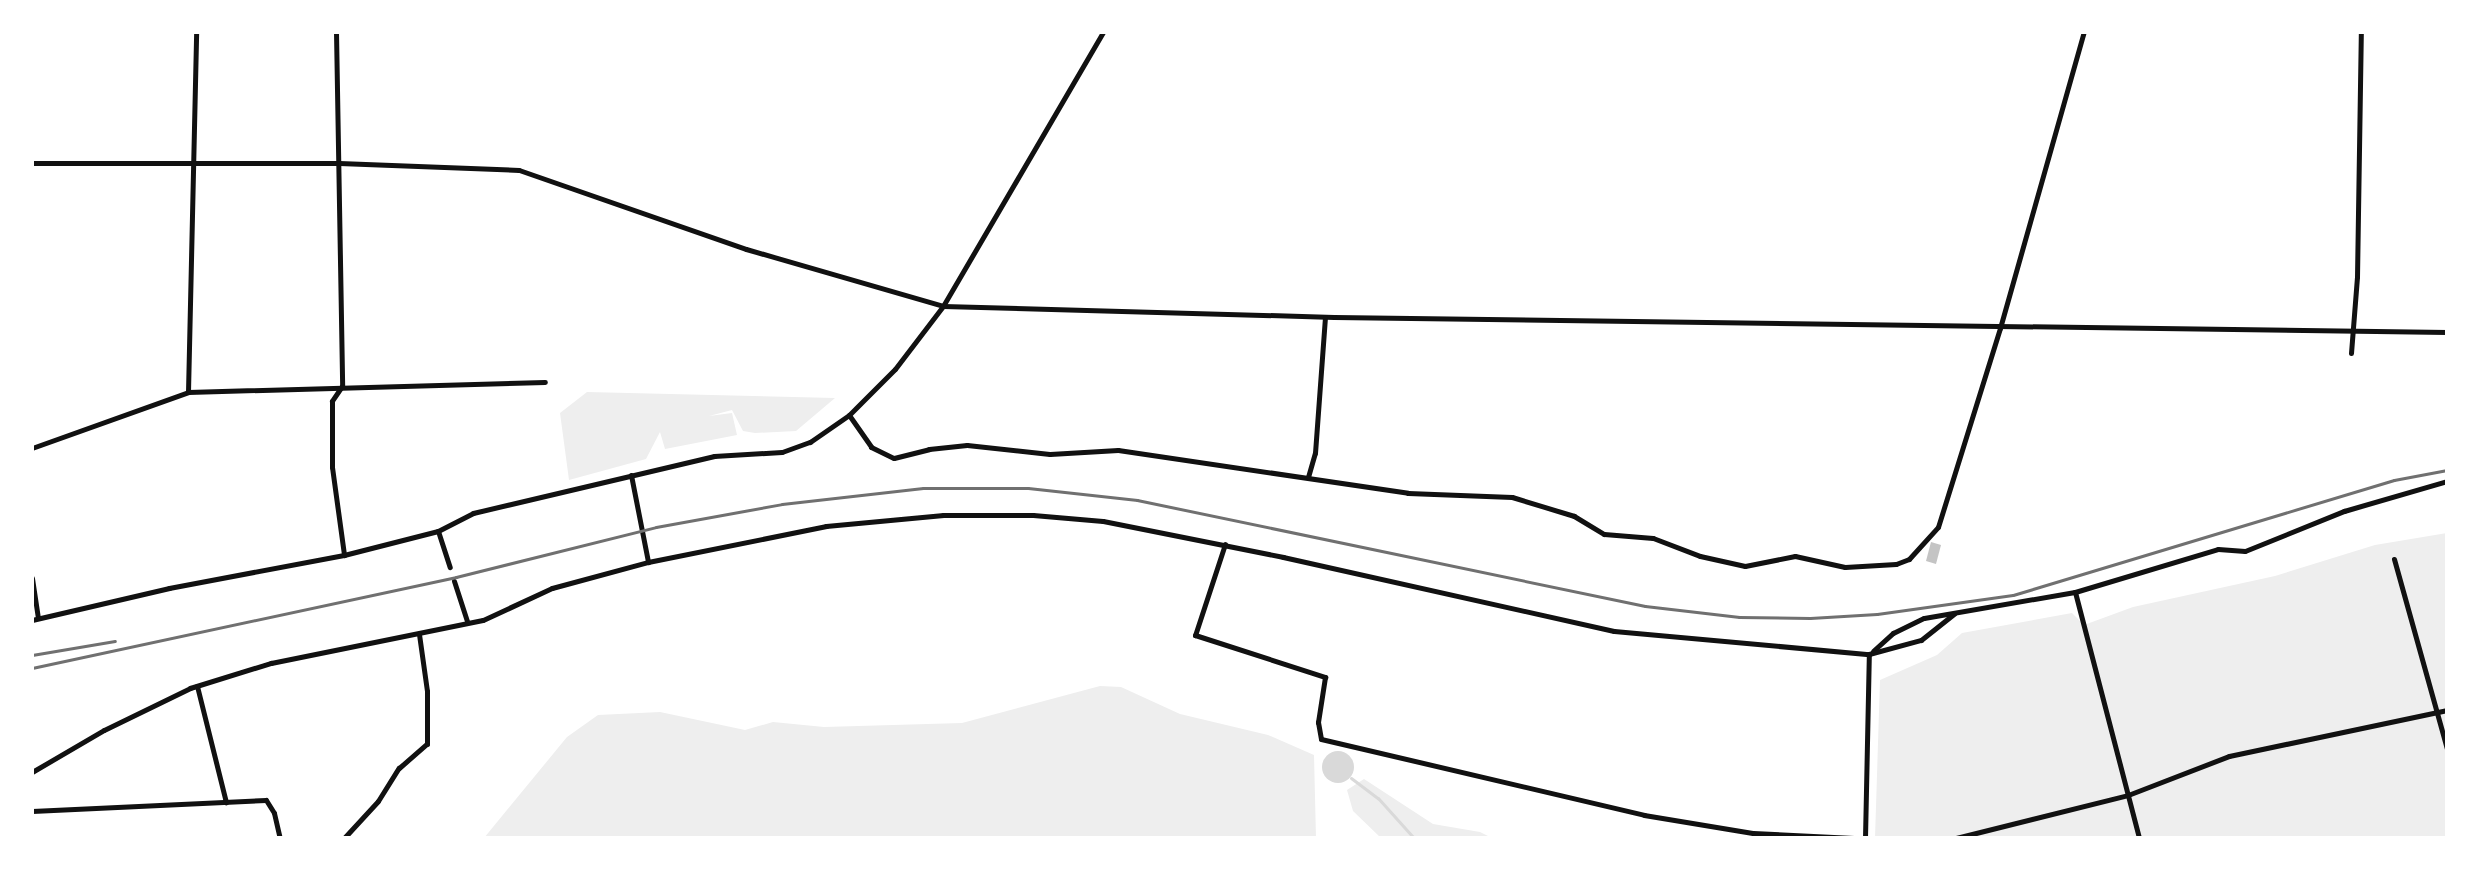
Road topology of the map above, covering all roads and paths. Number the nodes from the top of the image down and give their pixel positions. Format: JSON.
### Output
{"nodes":[{"id":1,"x":196,"y":32,"type":"edge"},
{"id":2,"x":336,"y":32,"type":"edge"},
{"id":3,"x":1103,"y":32,"type":"edge"},
{"id":4,"x":2084,"y":32,"type":"edge"},
{"id":5,"x":2361,"y":32,"type":"edge"},
{"id":6,"x":191,"y":161,"type":"junction"},
{"id":7,"x":32,"y":163,"type":"edge"},
{"id":8,"x":339,"y":163,"type":"junction"},
{"id":9,"x":943,"y":306,"type":"junction"},
{"id":10,"x":1325,"y":317,"type":"junction"},
{"id":11,"x":2000,"y":328,"type":"junction"},
{"id":12,"x":2353,"y":330,"type":"junction"},
{"id":13,"x":2447,"y":332,"type":"edge"},
{"id":14,"x":2351,"y":353,"type":"dead end"},
{"id":15,"x":545,"y":382,"type":"dead end"},
{"id":16,"x":342,"y":386,"type":"junction"},
{"id":17,"x":188,"y":392,"type":"junction"},
{"id":18,"x":849,"y":415,"type":"junction"},
{"id":19,"x":32,"y":448,"type":"edge"},
{"id":20,"x":631,"y":475,"type":"junction"},
{"id":21,"x":1308,"y":477,"type":"junction"},
{"id":22,"x":2447,"y":481,"type":"edge"},
{"id":23,"x":438,"y":531,"type":"junction"},
{"id":24,"x":1225,"y":544,"type":"junction"},
{"id":25,"x":344,"y":555,"type":"junction"},
{"id":26,"x":2394,"y":559,"type":"dead end"},
{"id":27,"x":648,"y":562,"type":"junction"},
{"id":28,"x":450,"y":567,"type":"dead end"},
{"id":29,"x":32,"y":578,"type":"edge"},
{"id":30,"x":454,"y":581,"type":"dead end"},
{"id":31,"x":2075,"y":592,"type":"junction"},
{"id":32,"x":1955,"y":613,"type":"junction"},
{"id":33,"x":35,"y":619,"type":"edge"},
{"id":34,"x":467,"y":621,"type":"junction"},
{"id":35,"x":419,"y":634,"type":"junction"},
{"id":36,"x":1869,"y":654,"type":"junction"},
{"id":37,"x":197,"y":686,"type":"junction"},
{"id":38,"x":2447,"y":710,"type":"edge"},
{"id":39,"x":2438,"y":712,"type":"junction"},
{"id":40,"x":2447,"y":749,"type":"edge"},
{"id":41,"x":32,"y":772,"type":"edge"},
{"id":42,"x":2128,"y":795,"type":"junction"},
{"id":43,"x":226,"y":802,"type":"junction"},
{"id":44,"x":32,"y":811,"type":"edge"},
{"id":45,"x":280,"y":838,"type":"edge"},
{"id":46,"x":344,"y":838,"type":"edge"},
{"id":47,"x":1854,"y":838,"type":"edge"},
{"id":48,"x":1865,"y":838,"type":"edge"},
{"id":49,"x":1956,"y":838,"type":"edge"},
{"id":50,"x":2139,"y":838,"type":"edge"}],
"edges":[{"from":1,"to":6,"type":"street"},
{"from":2,"to":8,"type":"street"},
{"from":3,"to":9,"type":"street"},
{"from":4,"to":11,"type":"street"},
{"from":5,"to":12,"type":"street"},
{"from":6,"to":7,"type":"street"},
{"from":6,"to":8,"type":"street"},
{"from":6,"to":17,"type":"street"},
{"from":8,"to":9,"type":"street"},
{"from":8,"to":16,"type":"street"},
{"from":9,"to":10,"type":"street"},
{"from":9,"to":18,"type":"street"},
{"from":10,"to":11,"type":"street"},
{"from":10,"to":21,"type":"street"},
{"from":11,"to":12,"type":"street"},
{"from":11,"to":21,"type":"street"},
{"from":12,"to":13,"type":"street"},
{"from":12,"to":14,"type":"street"},
{"from":15,"to":16,"type":"street"},
{"from":16,"to":17,"type":"street"},
{"from":16,"to":25,"type":"street"},
{"from":17,"to":19,"type":"street"},
{"from":18,"to":20,"type":"street"},
{"from":18,"to":21,"type":"street"},
{"from":20,"to":23,"type":"street"},
{"from":20,"to":27,"type":"street"},
{"from":22,"to":31,"type":"street"},
{"from":23,"to":25,"type":"street"},
{"from":23,"to":28,"type":"street"},
{"from":24,"to":27,"type":"street"},
{"from":24,"to":36,"type":"street"},
{"from":24,"to":47,"type":"street"},
{"from":25,"to":33,"type":"street"},
{"from":26,"to":39,"type":"street"},
{"from":27,"to":34,"type":"street"},
{"from":29,"to":33,"type":"street"},
{"from":30,"to":34,"type":"street"},
{"from":31,"to":32,"type":"street"},
{"from":31,"to":42,"type":"street"},
{"from":32,"to":36,"type":"street"},
{"from":32,"to":36,"type":"street"},
{"from":34,"to":35,"type":"street"},
{"from":35,"to":37,"type":"street"},
{"from":35,"to":46,"type":"street"},
{"from":36,"to":48,"type":"street"},
{"from":37,"to":41,"type":"street"},
{"from":37,"to":43,"type":"street"},
{"from":38,"to":39,"type":"street"},
{"from":39,"to":40,"type":"street"},
{"from":39,"to":42,"type":"street"},
{"from":42,"to":49,"type":"street"},
{"from":42,"to":50,"type":"street"},
{"from":43,"to":44,"type":"street"},
{"from":43,"to":45,"type":"street"}]}
